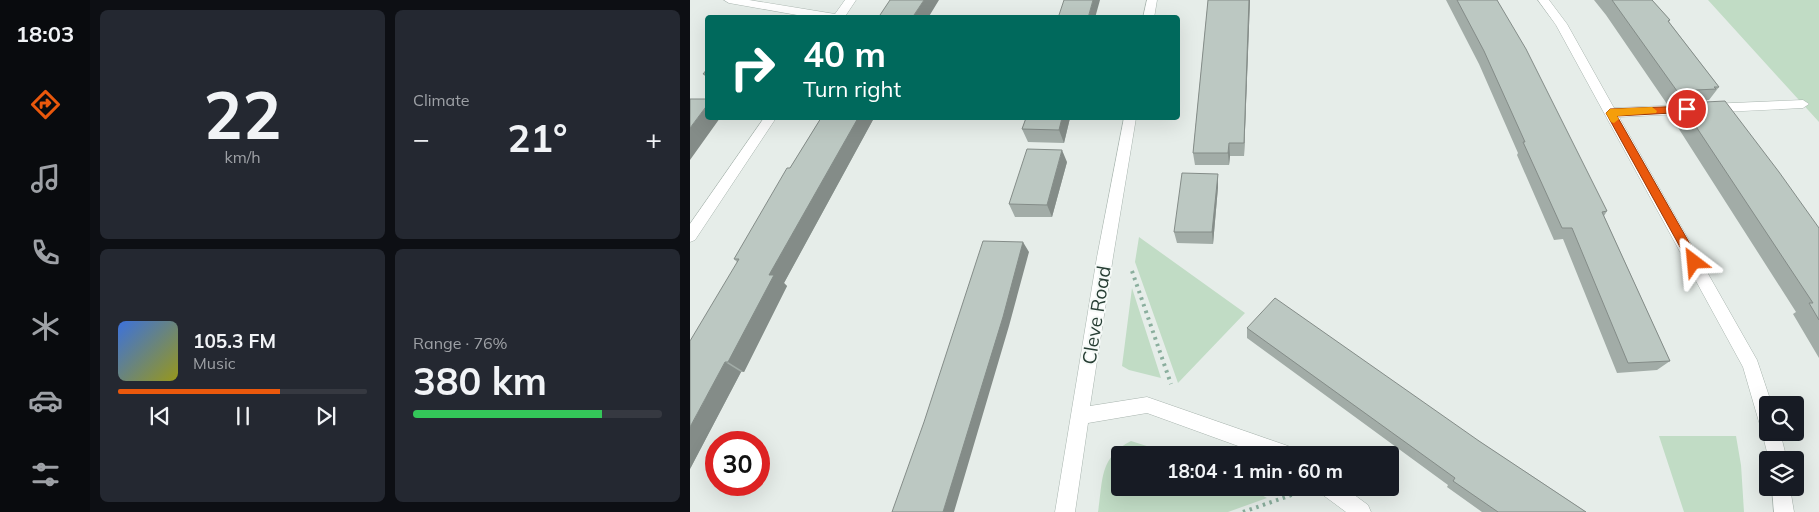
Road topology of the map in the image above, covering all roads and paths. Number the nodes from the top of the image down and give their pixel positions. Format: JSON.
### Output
{"nodes":[{"id":1,"x":729,"y":0,"type":"edge"},
{"id":2,"x":851,"y":0,"type":"edge"},
{"id":3,"x":1152,"y":0,"type":"edge"},
{"id":4,"x":1543,"y":0,"type":"edge"},
{"id":5,"x":820,"y":15,"type":"edge"},
{"id":6,"x":840,"y":15,"type":"edge"},
{"id":7,"x":1149,"y":15,"type":"edge"},
{"id":8,"x":1802,"y":104,"type":"dead end"},
{"id":9,"x":1610,"y":113,"type":"junction"},
{"id":10,"x":769,"y":120,"type":"edge"},
{"id":11,"x":1130,"y":120,"type":"edge"},
{"id":12,"x":690,"y":236,"type":"edge"},
{"id":13,"x":1105,"y":257,"type":"junction"},
{"id":14,"x":1760,"y":396,"type":"edge"},
{"id":15,"x":1081,"y":416,"type":"junction"},
{"id":16,"x":1182,"y":417,"type":"junction"},
{"id":17,"x":1263,"y":446,"type":"edge"},
{"id":18,"x":1288,"y":496,"type":"edge"},
{"id":19,"x":1340,"y":496,"type":"edge"},
{"id":20,"x":1782,"y":496,"type":"edge"},
{"id":21,"x":1064,"y":512,"type":"edge"},
{"id":22,"x":1243,"y":512,"type":"edge"},
{"id":23,"x":1361,"y":512,"type":"edge"},
{"id":24,"x":1784,"y":512,"type":"edge"}],
"edges":[{"from":1,"to":5,"type":"street"},
{"from":2,"to":6,"type":"street"},
{"from":3,"to":7,"type":"street"},
{"from":4,"to":9,"type":"street"},
{"from":8,"to":9,"type":"street"},
{"from":9,"to":14,"type":"street"},
{"from":10,"to":12,"type":"street"},
{"from":11,"to":13,"type":"street","name":"Cleve Road"},
{"from":13,"to":15,"type":"street","name":"Cleve Road"},
{"from":13,"to":16,"type":"path"},
{"from":15,"to":16,"type":"street"},
{"from":15,"to":21,"type":"street","name":"Cleve Road"},
{"from":16,"to":17,"type":"street"},
{"from":18,"to":22,"type":"path"},
{"from":19,"to":23,"type":"street"},
{"from":20,"to":24,"type":"street"}]}
